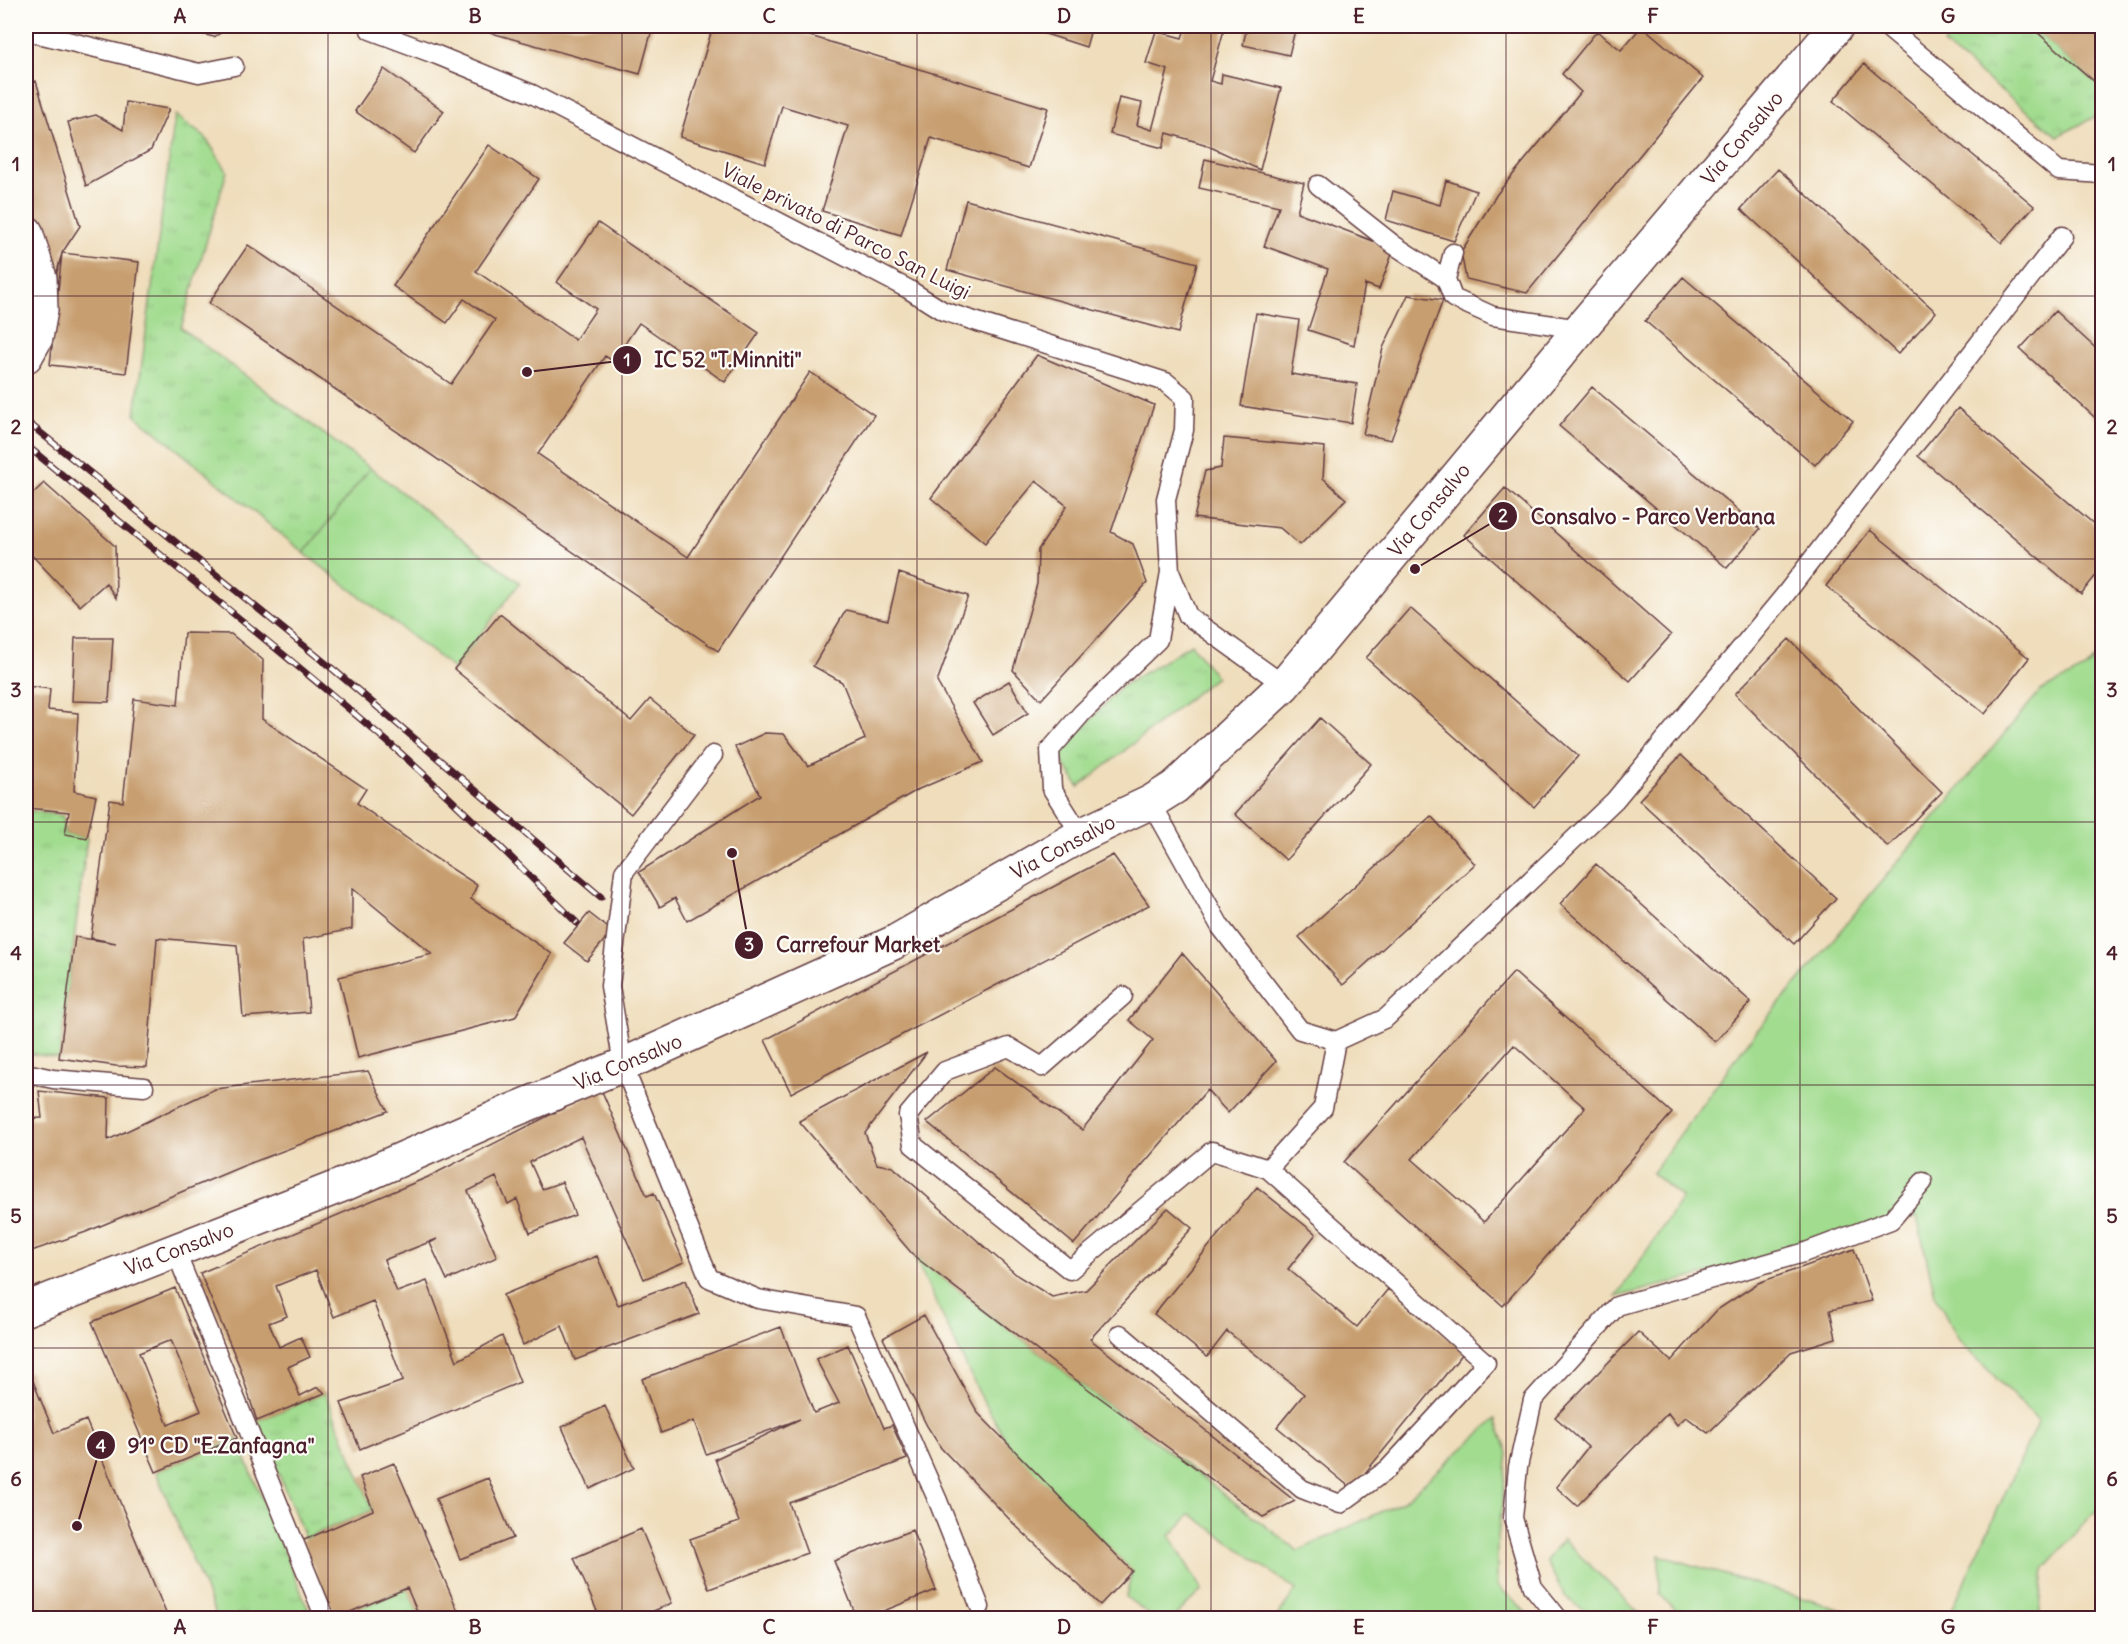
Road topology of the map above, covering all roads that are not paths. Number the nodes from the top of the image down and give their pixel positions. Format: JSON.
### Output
{"nodes":[{"id":1,"x":371,"y":26,"type":"edge"},
{"id":2,"x":1837,"y":26,"type":"edge"},
{"id":3,"x":1889,"y":29,"type":"dead end"},
{"id":4,"x":26,"y":32,"type":"edge"},
{"id":5,"x":234,"y":66,"type":"dead end"},
{"id":6,"x":2103,"y":174,"type":"edge"},
{"id":7,"x":1318,"y":185,"type":"dead end"},
{"id":8,"x":26,"y":232,"type":"edge"},
{"id":9,"x":2062,"y":236,"type":"dead end"},
{"id":10,"x":1453,"y":253,"type":"dead end"},
{"id":11,"x":1446,"y":279,"type":"junction"},
{"id":12,"x":1580,"y":329,"type":"junction"},
{"id":13,"x":26,"y":356,"type":"edge"},
{"id":14,"x":1170,"y":572,"type":"junction"},
{"id":15,"x":1284,"y":685,"type":"junction"},
{"id":16,"x":713,"y":755,"type":"dead end"},
{"id":17,"x":1151,"y":802,"type":"junction"},
{"id":18,"x":1081,"y":835,"type":"junction"},
{"id":19,"x":1123,"y":996,"type":"dead end"},
{"id":20,"x":1336,"y":1041,"type":"junction"},
{"id":21,"x":623,"y":1065,"type":"junction"},
{"id":22,"x":26,"y":1073,"type":"edge"},
{"id":23,"x":144,"y":1088,"type":"dead end"},
{"id":24,"x":1268,"y":1169,"type":"junction"},
{"id":25,"x":1923,"y":1182,"type":"dead end"},
{"id":26,"x":175,"y":1250,"type":"junction"},
{"id":27,"x":26,"y":1309,"type":"edge"},
{"id":28,"x":1120,"y":1334,"type":"dead end"},
{"id":29,"x":980,"y":1607,"type":"dead end"},
{"id":30,"x":325,"y":1618,"type":"edge"},
{"id":31,"x":1558,"y":1618,"type":"edge"}],
"edges":[{"from":1,"to":14,"type":"lane","name":"Viale privato di Parco San Luigi"},
{"from":2,"to":12,"type":"street","name":"Via Consalvo"},
{"from":3,"to":6,"type":"lane"},
{"from":4,"to":5,"type":"lane"},
{"from":7,"to":11,"type":"lane"},
{"from":8,"to":13,"type":"street"},
{"from":9,"to":20,"type":"lane"},
{"from":10,"to":11,"type":"lane"},
{"from":11,"to":12,"type":"lane"},
{"from":12,"to":15,"type":"street","name":"Via Consalvo"},
{"from":14,"to":15,"type":"lane"},
{"from":14,"to":18,"type":"lane"},
{"from":15,"to":17,"type":"street","name":"Via Consalvo"},
{"from":16,"to":21,"type":"lane"},
{"from":17,"to":18,"type":"street","name":"Via Consalvo"},
{"from":17,"to":20,"type":"lane"},
{"from":18,"to":21,"type":"street","name":"Via Consalvo"},
{"from":19,"to":24,"type":"lane"},
{"from":20,"to":24,"type":"lane"},
{"from":21,"to":26,"type":"street","name":"Via Consalvo"},
{"from":21,"to":29,"type":"lane"},
{"from":22,"to":23,"type":"lane"},
{"from":24,"to":28,"type":"lane"},
{"from":25,"to":31,"type":"lane"},
{"from":26,"to":27,"type":"street","name":"Via Consalvo"},
{"from":26,"to":30,"type":"lane"}]}
